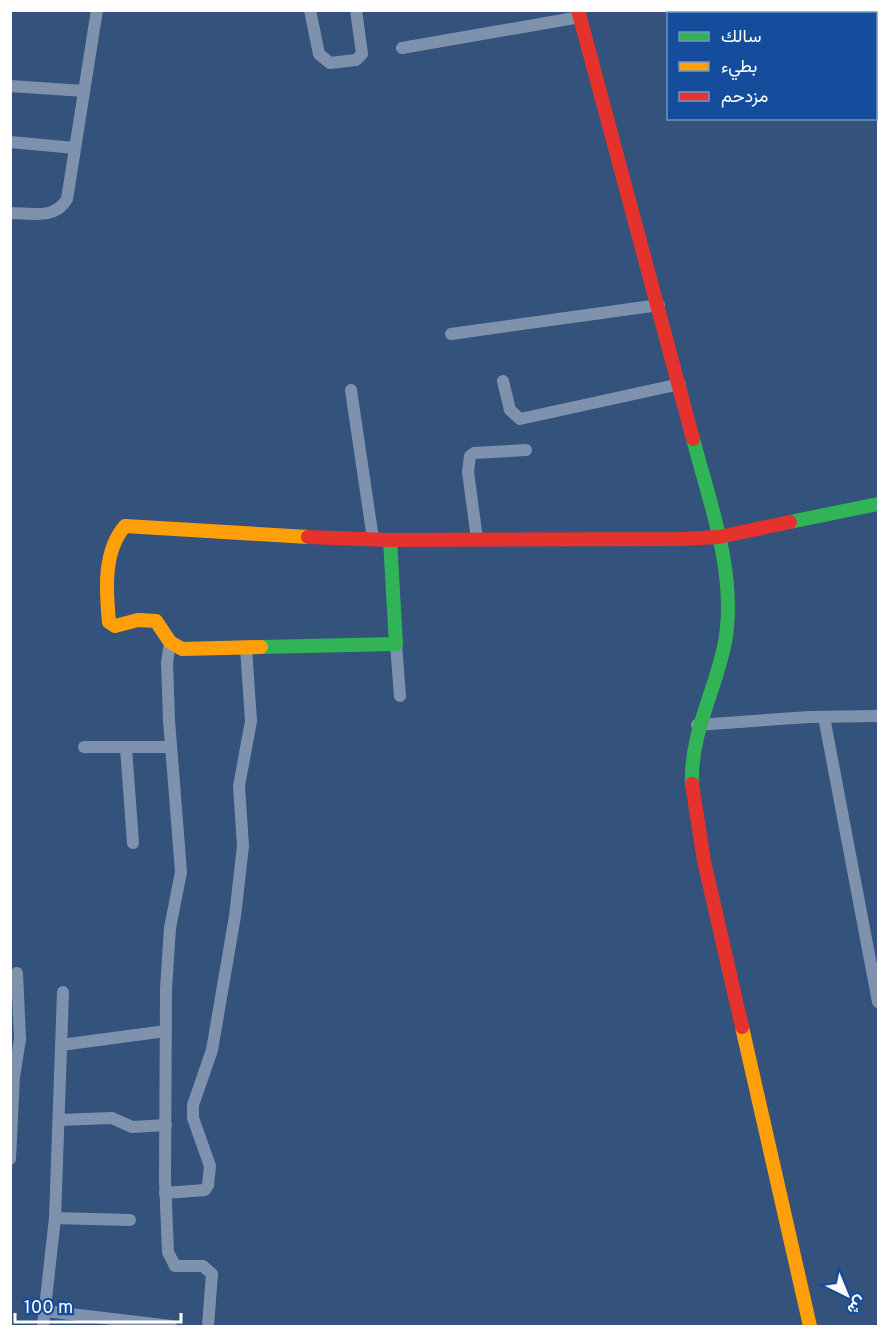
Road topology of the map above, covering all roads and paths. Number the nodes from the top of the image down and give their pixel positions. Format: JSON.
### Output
{"nodes":[{"id":1,"x":97,"y":10,"type":"edge"},
{"id":2,"x":310,"y":10,"type":"edge"},
{"id":3,"x":356,"y":10,"type":"edge"},
{"id":4,"x":579,"y":14,"type":"edge"},
{"id":5,"x":402,"y":48,"type":"dead end"},
{"id":6,"x":10,"y":86,"type":"edge"},
{"id":7,"x":84,"y":91,"type":"junction"},
{"id":8,"x":10,"y":142,"type":"edge"},
{"id":9,"x":75,"y":148,"type":"junction"},
{"id":10,"x":10,"y":213,"type":"edge"},
{"id":11,"x":659,"y":305,"type":"junction"},
{"id":12,"x":451,"y":334,"type":"dead end"},
{"id":13,"x":503,"y":381,"type":"dead end"},
{"id":14,"x":680,"y":384,"type":"junction"},
{"id":15,"x":351,"y":390,"type":"dead end"},
{"id":16,"x":526,"y":450,"type":"dead end"},
{"id":17,"x":879,"y":504,"type":"edge"},
{"id":18,"x":719,"y":537,"type":"junction"},
{"id":19,"x":373,"y":539,"type":"junction"},
{"id":20,"x":477,"y":539,"type":"junction"},
{"id":21,"x":390,"y":540,"type":"junction"},
{"id":22,"x":170,"y":642,"type":"junction"},
{"id":23,"x":396,"y":644,"type":"junction"},
{"id":24,"x":246,"y":648,"type":"junction"},
{"id":25,"x":400,"y":696,"type":"dead end"},
{"id":26,"x":879,"y":716,"type":"edge"},
{"id":27,"x":824,"y":717,"type":"junction"},
{"id":28,"x":697,"y":725,"type":"junction"},
{"id":29,"x":84,"y":747,"type":"dead end"},
{"id":30,"x":171,"y":747,"type":"junction"},
{"id":31,"x":126,"y":748,"type":"junction"},
{"id":32,"x":133,"y":843,"type":"dead end"},
{"id":33,"x":17,"y":973,"type":"dead end"},
{"id":34,"x":63,"y":992,"type":"dead end"},
{"id":35,"x":879,"y":1002,"type":"edge"},
{"id":36,"x":166,"y":1031,"type":"junction"},
{"id":37,"x":61,"y":1046,"type":"junction"},
{"id":38,"x":59,"y":1120,"type":"junction"},
{"id":39,"x":166,"y":1125,"type":"junction"},
{"id":40,"x":10,"y":1159,"type":"edge"},
{"id":41,"x":165,"y":1193,"type":"junction"},
{"id":42,"x":55,"y":1218,"type":"junction"},
{"id":43,"x":130,"y":1220,"type":"dead end"},
{"id":44,"x":45,"y":1311,"type":"junction"},
{"id":45,"x":111,"y":1323,"type":"edge"},
{"id":46,"x":44,"y":1326,"type":"edge"},
{"id":47,"x":171,"y":1326,"type":"edge"},
{"id":48,"x":208,"y":1326,"type":"edge"},
{"id":49,"x":810,"y":1326,"type":"edge"}],
"edges":[{"from":1,"to":7,"type":"street"},
{"from":2,"to":3,"type":"street"},
{"from":4,"to":5,"type":"street"},
{"from":4,"to":11,"type":"main road"},
{"from":6,"to":7,"type":"street"},
{"from":7,"to":9,"type":"street"},
{"from":8,"to":9,"type":"street"},
{"from":9,"to":10,"type":"street"},
{"from":11,"to":12,"type":"street"},
{"from":11,"to":14,"type":"main road"},
{"from":13,"to":14,"type":"street"},
{"from":14,"to":18,"type":"main road"},
{"from":15,"to":19,"type":"street"},
{"from":16,"to":20,"type":"street"},
{"from":17,"to":18,"type":"main road"},
{"from":18,"to":20,"type":"main road"},
{"from":18,"to":28,"type":"main road"},
{"from":19,"to":21,"type":"main road"},
{"from":19,"to":22,"type":"main road"},
{"from":20,"to":21,"type":"main road"},
{"from":21,"to":23,"type":"main road"},
{"from":22,"to":24,"type":"main road"},
{"from":22,"to":30,"type":"street"},
{"from":23,"to":24,"type":"main road"},
{"from":23,"to":25,"type":"street"},
{"from":24,"to":41,"type":"street"},
{"from":26,"to":27,"type":"street"},
{"from":27,"to":28,"type":"street"},
{"from":27,"to":35,"type":"street"},
{"from":28,"to":49,"type":"main road"},
{"from":29,"to":31,"type":"street"},
{"from":30,"to":31,"type":"street"},
{"from":30,"to":36,"type":"street"},
{"from":31,"to":32,"type":"street"},
{"from":33,"to":40,"type":"street"},
{"from":34,"to":37,"type":"street"},
{"from":36,"to":37,"type":"street"},
{"from":36,"to":39,"type":"street"},
{"from":37,"to":38,"type":"street"},
{"from":38,"to":39,"type":"street"},
{"from":38,"to":42,"type":"street"},
{"from":39,"to":41,"type":"street"},
{"from":41,"to":48,"type":"street"},
{"from":42,"to":43,"type":"street"},
{"from":42,"to":44,"type":"street"},
{"from":44,"to":45,"type":"street"},
{"from":44,"to":46,"type":"street"},
{"from":45,"to":47,"type":"street"}]}
